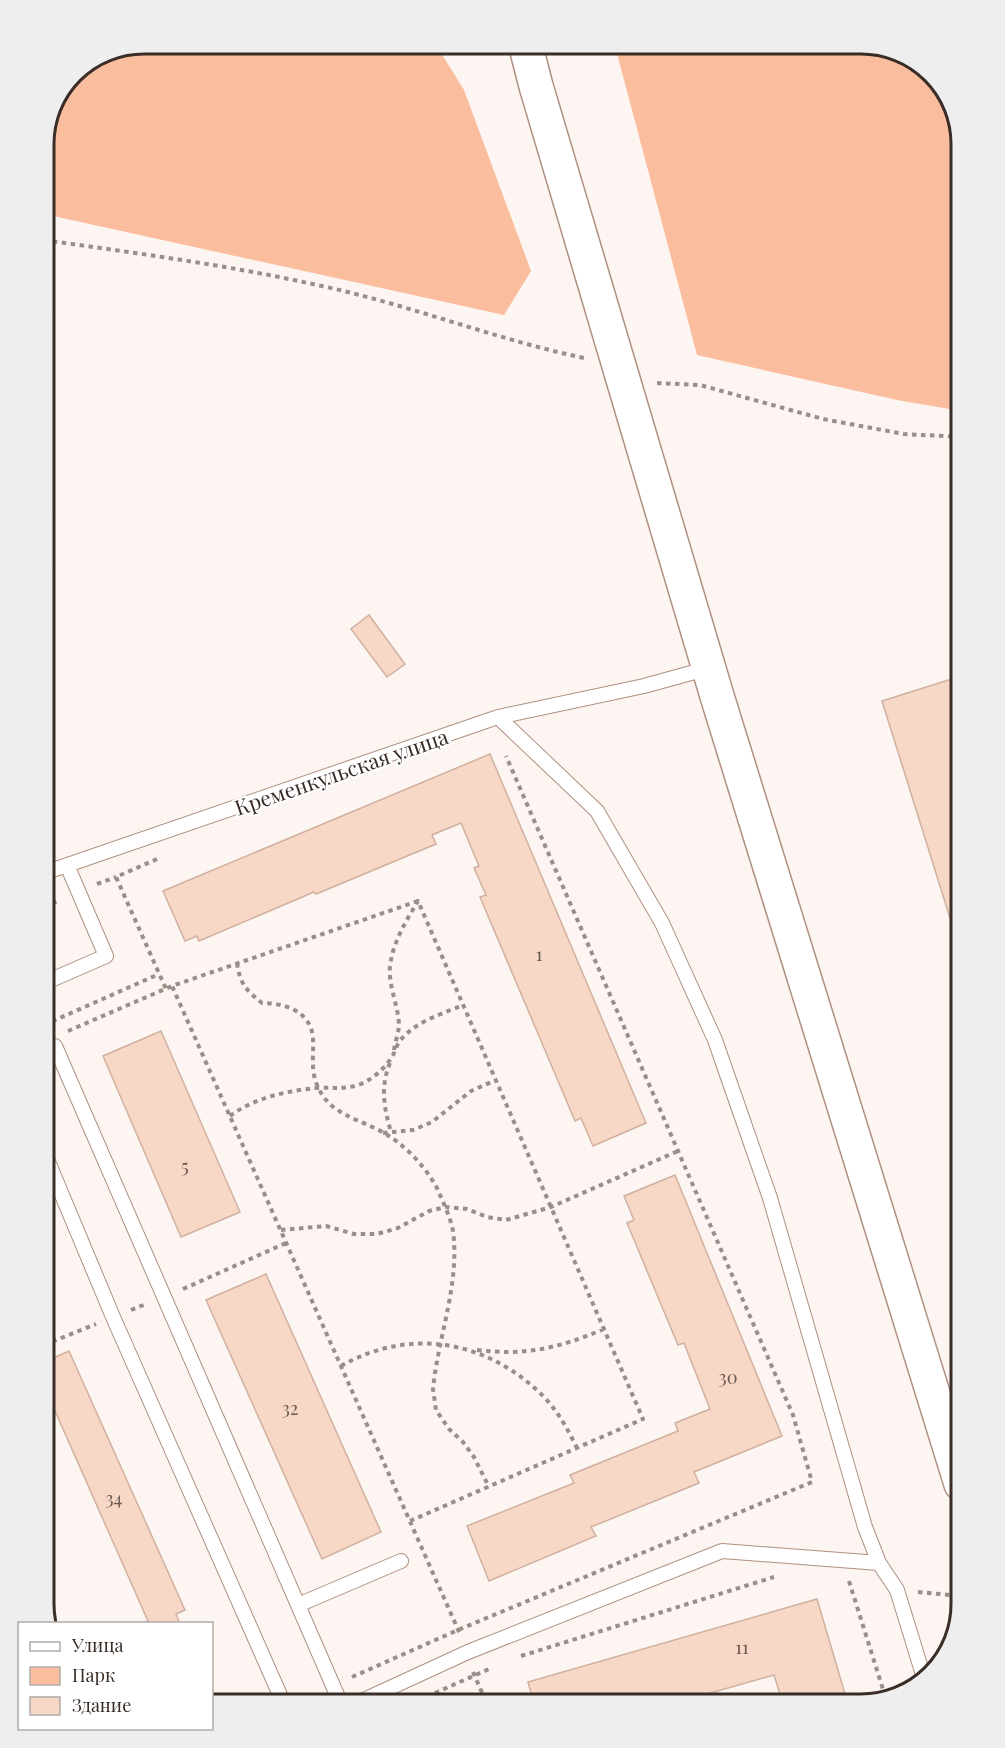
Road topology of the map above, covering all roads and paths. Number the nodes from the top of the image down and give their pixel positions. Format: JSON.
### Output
{"nodes":[{"id":1,"x":528,"y":54,"type":"edge"},
{"id":2,"x":54,"y":241,"type":"edge"},
{"id":3,"x":621,"y":374,"type":"junction"},
{"id":4,"x":951,"y":436,"type":"edge"},
{"id":5,"x":709,"y":668,"type":"junction"},
{"id":6,"x":498,"y":717,"type":"junction"},
{"id":7,"x":502,"y":749,"type":"dead end"},
{"id":8,"x":159,"y":858,"type":"dead end"},
{"id":9,"x":67,"y":865,"type":"junction"},
{"id":10,"x":54,"y":870,"type":"edge"},
{"id":11,"x":418,"y":901,"type":"junction"},
{"id":12,"x":237,"y":963,"type":"junction"},
{"id":13,"x":159,"y":974,"type":"junction"},
{"id":14,"x":54,"y":979,"type":"edge"},
{"id":15,"x":172,"y":986,"type":"junction"},
{"id":16,"x":166,"y":989,"type":"junction"},
{"id":17,"x":463,"y":1005,"type":"junction"},
{"id":18,"x":54,"y":1020,"type":"edge"},
{"id":19,"x":54,"y":1043,"type":"edge"},
{"id":20,"x":392,"y":1057,"type":"junction"},
{"id":21,"x":54,"y":1059,"type":"edge"},
{"id":22,"x":496,"y":1080,"type":"junction"},
{"id":23,"x":318,"y":1088,"type":"junction"},
{"id":24,"x":230,"y":1116,"type":"junction"},
{"id":25,"x":391,"y":1132,"type":"junction"},
{"id":26,"x":383,"y":1133,"type":"junction"},
{"id":27,"x":678,"y":1151,"type":"junction"},
{"id":28,"x":54,"y":1176,"type":"edge"},
{"id":29,"x":446,"y":1207,"type":"junction"},
{"id":30,"x":551,"y":1207,"type":"junction"},
{"id":31,"x":281,"y":1230,"type":"junction"},
{"id":32,"x":286,"y":1243,"type":"junction"},
{"id":33,"x":164,"y":1297,"type":"junction"},
{"id":34,"x":113,"y":1317,"type":"junction"},
{"id":35,"x":604,"y":1329,"type":"junction"},
{"id":36,"x":54,"y":1341,"type":"edge"},
{"id":37,"x":440,"y":1345,"type":"junction"},
{"id":38,"x":471,"y":1349,"type":"junction"},
{"id":39,"x":341,"y":1366,"type":"junction"},
{"id":40,"x":577,"y":1448,"type":"junction"},
{"id":41,"x":951,"y":1449,"type":"edge"},
{"id":42,"x":489,"y":1487,"type":"junction"},
{"id":43,"x":410,"y":1521,"type":"junction"},
{"id":44,"x":401,"y":1561,"type":"dead end"},
{"id":45,"x":879,"y":1563,"type":"junction"},
{"id":46,"x":785,"y":1577,"type":"dead end"},
{"id":47,"x":897,"y":1590,"type":"junction"},
{"id":48,"x":951,"y":1595,"type":"edge"},
{"id":49,"x":298,"y":1605,"type":"junction"},
{"id":50,"x":458,"y":1630,"type":"junction"},
{"id":51,"x":468,"y":1652,"type":"junction"},
{"id":52,"x":520,"y":1657,"type":"dead end"},
{"id":53,"x":492,"y":1668,"type":"dead end"},
{"id":54,"x":922,"y":1670,"type":"edge"},
{"id":55,"x":474,"y":1676,"type":"junction"},
{"id":56,"x":332,"y":1685,"type":"junction"},
{"id":57,"x":884,"y":1691,"type":"edge"},
{"id":58,"x":280,"y":1694,"type":"edge"},
{"id":59,"x":336,"y":1694,"type":"edge"},
{"id":60,"x":377,"y":1694,"type":"edge"},
{"id":61,"x":434,"y":1694,"type":"edge"},
{"id":62,"x":482,"y":1694,"type":"edge"}],
"edges":[{"from":1,"to":3,"type":"street"},
{"from":2,"to":3,"type":"path"},
{"from":3,"to":4,"type":"path"},
{"from":3,"to":5,"type":"street"},
{"from":5,"to":6,"type":"lane","name":"Кременкульская улица"},
{"from":5,"to":41,"type":"street"},
{"from":6,"to":9,"type":"lane","name":"Кременкульская улица"},
{"from":6,"to":45,"type":"lane"},
{"from":7,"to":27,"type":"path"},
{"from":8,"to":13,"type":"path"},
{"from":9,"to":10,"type":"lane","name":"Кременкульская улица"},
{"from":9,"to":14,"type":"lane"},
{"from":11,"to":12,"type":"path"},
{"from":11,"to":17,"type":"path"},
{"from":11,"to":20,"type":"path"},
{"from":12,"to":15,"type":"path"},
{"from":12,"to":23,"type":"path"},
{"from":13,"to":16,"type":"path"},
{"from":13,"to":18,"type":"path"},
{"from":15,"to":16,"type":"path"},
{"from":15,"to":24,"type":"path"},
{"from":16,"to":19,"type":"path"},
{"from":17,"to":20,"type":"path"},
{"from":17,"to":22,"type":"path"},
{"from":20,"to":23,"type":"path"},
{"from":20,"to":25,"type":"path"},
{"from":21,"to":33,"type":"lane"},
{"from":22,"to":25,"type":"path"},
{"from":22,"to":30,"type":"path"},
{"from":23,"to":24,"type":"path"},
{"from":23,"to":26,"type":"path"},
{"from":24,"to":31,"type":"path"},
{"from":25,"to":26,"type":"path"},
{"from":26,"to":29,"type":"path"},
{"from":27,"to":30,"type":"path"},
{"from":27,"to":50,"type":"path"},
{"from":28,"to":34,"type":"lane"},
{"from":29,"to":30,"type":"path"},
{"from":29,"to":31,"type":"path"},
{"from":29,"to":37,"type":"path"},
{"from":30,"to":35,"type":"path"},
{"from":31,"to":32,"type":"path"},
{"from":32,"to":33,"type":"path"},
{"from":32,"to":39,"type":"path"},
{"from":33,"to":34,"type":"path"},
{"from":33,"to":49,"type":"lane"},
{"from":34,"to":36,"type":"path"},
{"from":34,"to":58,"type":"lane"},
{"from":35,"to":38,"type":"path"},
{"from":35,"to":40,"type":"path"},
{"from":37,"to":38,"type":"path"},
{"from":37,"to":39,"type":"path"},
{"from":37,"to":42,"type":"path"},
{"from":38,"to":40,"type":"path"},
{"from":39,"to":43,"type":"path"},
{"from":40,"to":42,"type":"path"},
{"from":42,"to":43,"type":"path"},
{"from":43,"to":50,"type":"path"},
{"from":44,"to":49,"type":"lane"},
{"from":45,"to":47,"type":"lane"},
{"from":45,"to":51,"type":"lane"},
{"from":46,"to":52,"type":"path"},
{"from":47,"to":48,"type":"path"},
{"from":47,"to":54,"type":"lane"},
{"from":47,"to":57,"type":"path"},
{"from":49,"to":56,"type":"lane"},
{"from":50,"to":51,"type":"path"},
{"from":50,"to":56,"type":"path"},
{"from":51,"to":55,"type":"path"},
{"from":51,"to":60,"type":"lane"},
{"from":53,"to":55,"type":"path"},
{"from":55,"to":61,"type":"path"},
{"from":55,"to":62,"type":"path"},
{"from":56,"to":59,"type":"lane"}]}
